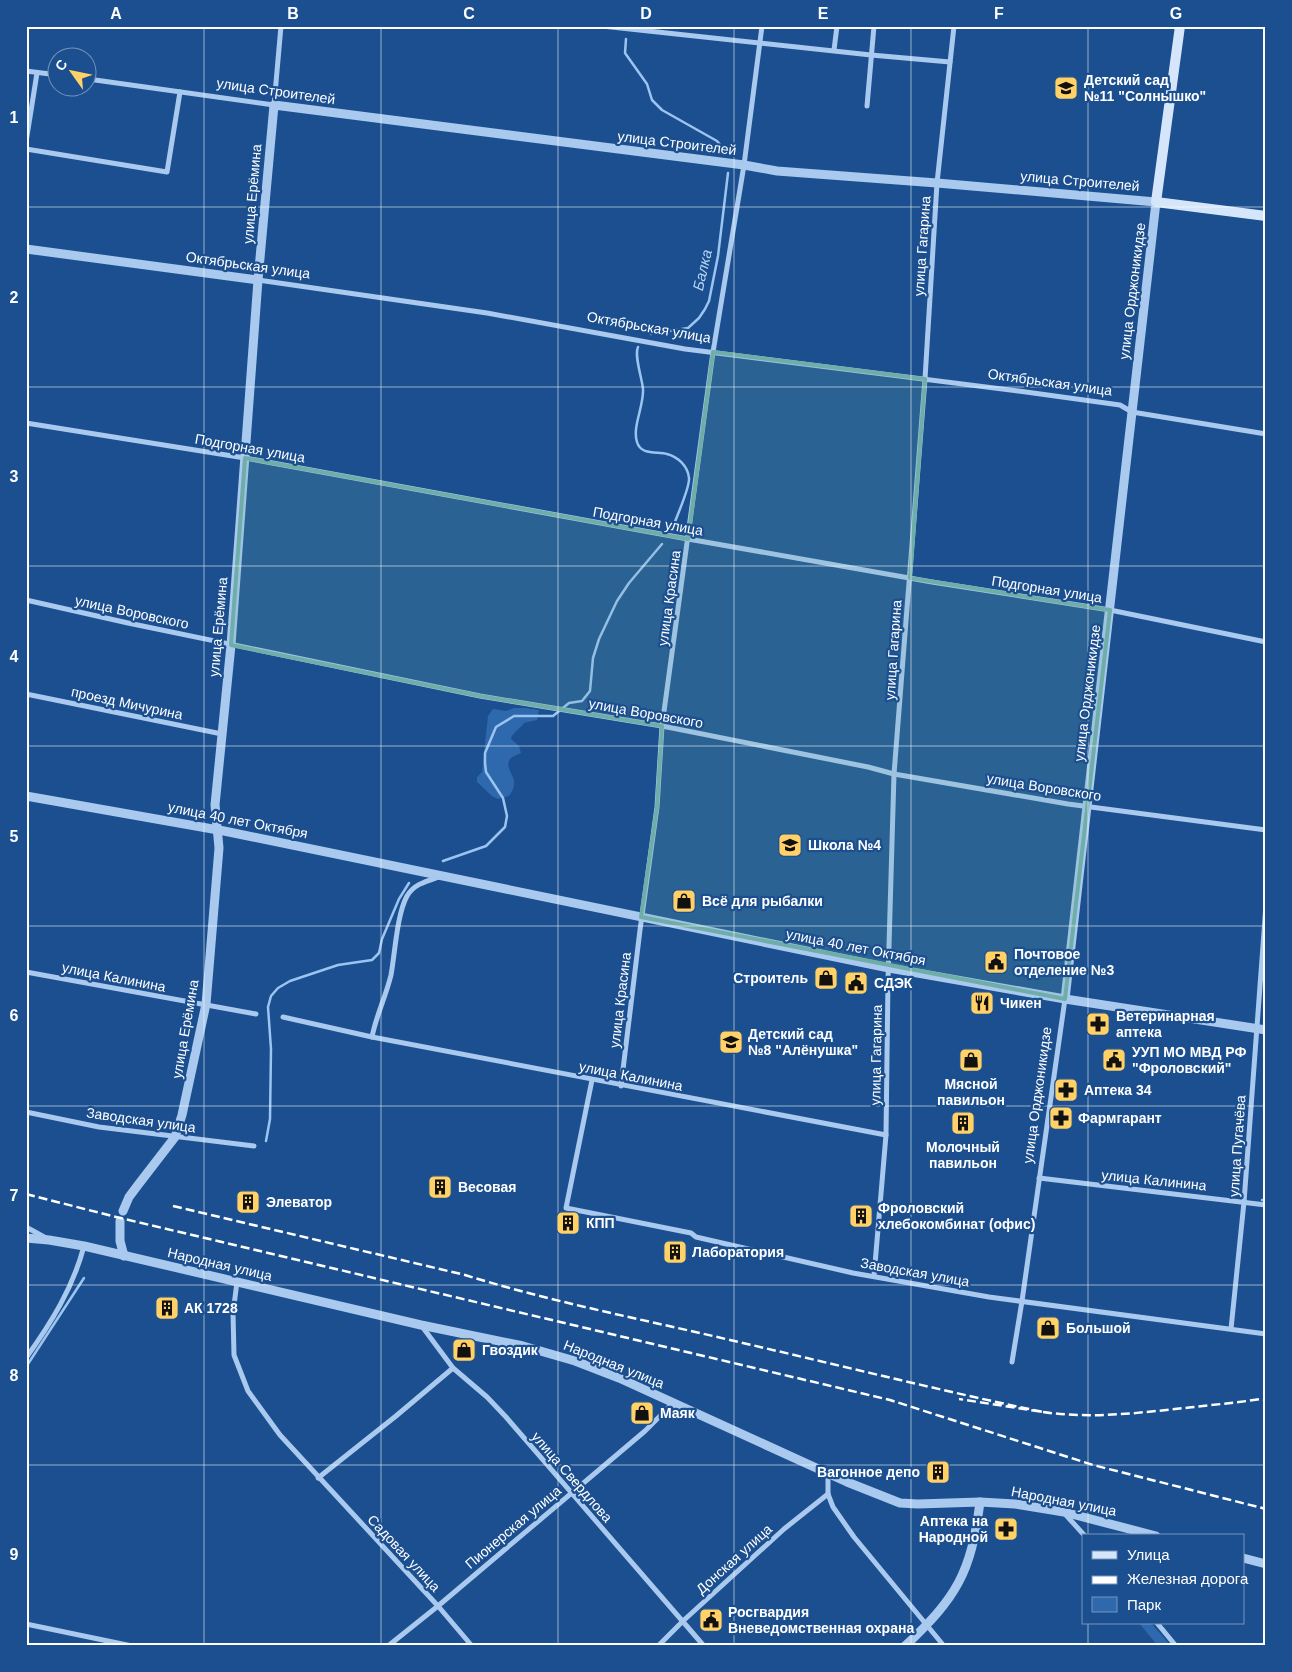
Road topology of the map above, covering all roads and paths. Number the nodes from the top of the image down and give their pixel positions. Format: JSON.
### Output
{"nodes":[{"id":1,"x":281,"y":26,"type":"edge"},
{"id":2,"x":602,"y":26,"type":"edge"},
{"id":3,"x":762,"y":26,"type":"edge"},
{"id":4,"x":837,"y":26,"type":"edge"},
{"id":5,"x":874,"y":26,"type":"edge"},
{"id":6,"x":954,"y":26,"type":"edge"},
{"id":7,"x":1180,"y":26,"type":"edge"},
{"id":8,"x":760,"y":43,"type":"junction"},
{"id":9,"x":834,"y":50,"type":"junction"},
{"id":10,"x":871,"y":55,"type":"junction"},
{"id":11,"x":950,"y":62,"type":"junction"},
{"id":12,"x":26,"y":71,"type":"edge"},
{"id":13,"x":38,"y":72,"type":"junction"},
{"id":14,"x":48,"y":74,"type":"edge"},
{"id":15,"x":98,"y":80,"type":"edge"},
{"id":16,"x":180,"y":92,"type":"junction"},
{"id":17,"x":274,"y":106,"type":"junction"},
{"id":18,"x":867,"y":106,"type":"dead end"},
{"id":19,"x":26,"y":142,"type":"edge"},
{"id":20,"x":26,"y":149,"type":"edge"},
{"id":21,"x":744,"y":165,"type":"junction"},
{"id":22,"x":937,"y":183,"type":"junction"},
{"id":23,"x":1156,"y":202,"type":"junction"},
{"id":24,"x":1266,"y":216,"type":"edge"},
{"id":25,"x":26,"y":249,"type":"edge"},
{"id":26,"x":258,"y":280,"type":"junction"},
{"id":27,"x":712,"y":352,"type":"junction"},
{"id":28,"x":924,"y":379,"type":"junction"},
{"id":29,"x":1132,"y":412,"type":"junction"},
{"id":30,"x":26,"y":423,"type":"edge"},
{"id":31,"x":1266,"y":434,"type":"edge"},
{"id":32,"x":245,"y":458,"type":"junction"},
{"id":33,"x":688,"y":539,"type":"junction"},
{"id":34,"x":910,"y":578,"type":"junction"},
{"id":35,"x":26,"y":600,"type":"edge"},
{"id":36,"x":1110,"y":610,"type":"junction"},
{"id":37,"x":1266,"y":642,"type":"edge"},
{"id":38,"x":230,"y":644,"type":"junction"},
{"id":39,"x":26,"y":694,"type":"edge"},
{"id":40,"x":662,"y":726,"type":"junction"},
{"id":41,"x":222,"y":734,"type":"junction"},
{"id":42,"x":894,"y":774,"type":"junction"},
{"id":43,"x":26,"y":796,"type":"edge"},
{"id":44,"x":1087,"y":806,"type":"junction"},
{"id":45,"x":217,"y":829,"type":"junction"},
{"id":46,"x":1266,"y":830,"type":"edge"},
{"id":47,"x":443,"y":876,"type":"junction"},
{"id":48,"x":1266,"y":905,"type":"edge"},
{"id":49,"x":641,"y":917,"type":"junction"},
{"id":50,"x":889,"y":968,"type":"junction"},
{"id":51,"x":26,"y":972,"type":"edge"},
{"id":52,"x":1065,"y":999,"type":"junction"},
{"id":53,"x":206,"y":1004,"type":"junction"},
{"id":54,"x":256,"y":1014,"type":"dead end"},
{"id":55,"x":283,"y":1017,"type":"dead end"},
{"id":56,"x":1262,"y":1029,"type":"edge"},
{"id":57,"x":372,"y":1037,"type":"junction"},
{"id":58,"x":592,"y":1080,"type":"junction"},
{"id":59,"x":621,"y":1086,"type":"junction"},
{"id":60,"x":26,"y":1112,"type":"edge"},
{"id":61,"x":886,"y":1135,"type":"junction"},
{"id":62,"x":175,"y":1137,"type":"junction"},
{"id":63,"x":254,"y":1146,"type":"dead end"},
{"id":64,"x":1039,"y":1178,"type":"junction"},
{"id":65,"x":1244,"y":1202,"type":"junction"},
{"id":66,"x":1266,"y":1205,"type":"edge"},
{"id":67,"x":123,"y":1211,"type":"dead end"},
{"id":68,"x":120,"y":1221,"type":"dead end"},
{"id":69,"x":26,"y":1227,"type":"edge"},
{"id":70,"x":26,"y":1238,"type":"edge"},
{"id":71,"x":49,"y":1240,"type":"junction"},
{"id":72,"x":84,"y":1246,"type":"junction"},
{"id":73,"x":124,"y":1256,"type":"junction"},
{"id":74,"x":874,"y":1276,"type":"junction"},
{"id":75,"x":237,"y":1281,"type":"junction"},
{"id":76,"x":1022,"y":1301,"type":"junction"},
{"id":77,"x":421,"y":1325,"type":"junction"},
{"id":78,"x":1231,"y":1329,"type":"junction"},
{"id":79,"x":1266,"y":1334,"type":"edge"},
{"id":80,"x":26,"y":1358,"type":"edge"},
{"id":81,"x":1012,"y":1362,"type":"dead end"},
{"id":82,"x":453,"y":1368,"type":"junction"},
{"id":83,"x":673,"y":1402,"type":"junction"},
{"id":84,"x":828,"y":1473,"type":"junction"},
{"id":85,"x":318,"y":1478,"type":"junction"},
{"id":86,"x":571,"y":1493,"type":"junction"},
{"id":87,"x":828,"y":1494,"type":"junction"},
{"id":88,"x":980,"y":1502,"type":"junction"},
{"id":89,"x":1064,"y":1512,"type":"junction"},
{"id":90,"x":1083,"y":1534,"type":"edge"},
{"id":91,"x":1148,"y":1534,"type":"edge"},
{"id":92,"x":1244,"y":1558,"type":"edge"},
{"id":93,"x":1266,"y":1564,"type":"edge"},
{"id":94,"x":438,"y":1606,"type":"junction"},
{"id":95,"x":683,"y":1621,"type":"junction"},
{"id":96,"x":26,"y":1624,"type":"edge"},
{"id":97,"x":1158,"y":1624,"type":"edge"},
{"id":98,"x":927,"y":1625,"type":"junction"},
{"id":99,"x":132,"y":1646,"type":"edge"},
{"id":100,"x":388,"y":1646,"type":"edge"},
{"id":101,"x":472,"y":1646,"type":"edge"},
{"id":102,"x":658,"y":1646,"type":"edge"},
{"id":103,"x":704,"y":1646,"type":"edge"},
{"id":104,"x":906,"y":1646,"type":"edge"},
{"id":105,"x":944,"y":1646,"type":"edge"},
{"id":106,"x":1176,"y":1646,"type":"edge"}],
"edges":[{"from":1,"to":17,"type":"street","name":"улица Ерёмина"},
{"from":2,"to":8,"type":"street"},
{"from":3,"to":8,"type":"street","name":"улица Красина"},
{"from":4,"to":9,"type":"street"},
{"from":5,"to":10,"type":"street"},
{"from":6,"to":11,"type":"street","name":"улица Гагарина"},
{"from":7,"to":23,"type":"main road","name":"улица Орджоникидзе"},
{"from":8,"to":9,"type":"street"},
{"from":8,"to":21,"type":"street","name":"улица Красина"},
{"from":9,"to":10,"type":"street"},
{"from":10,"to":11,"type":"street"},
{"from":10,"to":18,"type":"street"},
{"from":11,"to":22,"type":"street","name":"улица Гагарина"},
{"from":12,"to":13,"type":"street"},
{"from":13,"to":14,"type":"street"},
{"from":13,"to":19,"type":"street"},
{"from":15,"to":16,"type":"street","name":"улица Строителей"},
{"from":16,"to":17,"type":"street","name":"улица Строителей"},
{"from":16,"to":20,"type":"street"},
{"from":17,"to":21,"type":"street","name":"улица Строителей"},
{"from":17,"to":26,"type":"street","name":"улица Ерёмина"},
{"from":21,"to":22,"type":"street","name":"улица Строителей"},
{"from":21,"to":27,"type":"street","name":"улица Красина"},
{"from":22,"to":23,"type":"street","name":"улица Строителей"},
{"from":22,"to":28,"type":"street","name":"улица Гагарина"},
{"from":23,"to":24,"type":"main road","name":"улица Строителей"},
{"from":23,"to":29,"type":"street","name":"улица Орджоникидзе"},
{"from":25,"to":26,"type":"street","name":"Октябрьская улица"},
{"from":26,"to":27,"type":"street","name":"Октябрьская улица"},
{"from":26,"to":32,"type":"street","name":"улица Ерёмина"},
{"from":27,"to":28,"type":"street","name":"Октябрьская улица"},
{"from":27,"to":33,"type":"street","name":"улица Красина"},
{"from":28,"to":29,"type":"street","name":"Октябрьская улица"},
{"from":28,"to":34,"type":"street","name":"улица Гагарина"},
{"from":29,"to":31,"type":"street","name":"Октябрьская улица"},
{"from":29,"to":36,"type":"street","name":"улица Орджоникидзе"},
{"from":30,"to":32,"type":"street","name":"Подгорная улица"},
{"from":32,"to":33,"type":"street","name":"Подгорная улица"},
{"from":32,"to":38,"type":"street","name":"улица Ерёмина"},
{"from":33,"to":34,"type":"street","name":"Подгорная улица"},
{"from":33,"to":40,"type":"street","name":"улица Красина"},
{"from":34,"to":36,"type":"street","name":"Подгорная улица"},
{"from":34,"to":42,"type":"street","name":"улица Гагарина"},
{"from":35,"to":38,"type":"street","name":"улица Воровского"},
{"from":36,"to":37,"type":"street","name":"Подгорная улица"},
{"from":36,"to":44,"type":"street","name":"улица Орджоникидзе"},
{"from":38,"to":40,"type":"street","name":"улица Воровского"},
{"from":38,"to":41,"type":"street","name":"улица Ерёмина"},
{"from":39,"to":41,"type":"street","name":"проезд Мичурина"},
{"from":40,"to":42,"type":"street","name":"улица Воровского"},
{"from":40,"to":49,"type":"street","name":"улица Красина"},
{"from":41,"to":45,"type":"street","name":"улица Ерёмина"},
{"from":42,"to":44,"type":"street","name":"улица Воровского"},
{"from":42,"to":50,"type":"street","name":"улица Гагарина"},
{"from":43,"to":45,"type":"street","name":"улица 40 лет Октября"},
{"from":44,"to":46,"type":"street","name":"улица Воровского"},
{"from":44,"to":52,"type":"street","name":"улица Орджоникидзе"},
{"from":45,"to":47,"type":"street","name":"улица 40 лет Октября"},
{"from":45,"to":53,"type":"street","name":"улица Ерёмина"},
{"from":47,"to":49,"type":"street","name":"улица 40 лет Октября"},
{"from":47,"to":57,"type":"street"},
{"from":48,"to":56,"type":"street","name":"улица Пугачёва"},
{"from":49,"to":50,"type":"street","name":"улица 40 лет Октября"},
{"from":49,"to":59,"type":"street","name":"улица Красина"},
{"from":50,"to":52,"type":"street","name":"улица 40 лет Октября"},
{"from":50,"to":61,"type":"street","name":"улица Гагарина"},
{"from":51,"to":53,"type":"street","name":"улица Калинина"},
{"from":52,"to":56,"type":"street","name":"улица 40 лет Октября"},
{"from":52,"to":64,"type":"street","name":"улица Орджоникидзе"},
{"from":53,"to":54,"type":"street","name":"улица Калинина"},
{"from":53,"to":62,"type":"street","name":"улица Ерёмина"},
{"from":55,"to":57,"type":"street","name":"улица Калинина"},
{"from":56,"to":65,"type":"street","name":"улица Пугачёва"},
{"from":57,"to":58,"type":"street","name":"улица Калинина"},
{"from":58,"to":59,"type":"street","name":"улица Калинина"},
{"from":58,"to":74,"type":"street","name":"Заводская улица"},
{"from":59,"to":61,"type":"street","name":"улица Калинина"},
{"from":60,"to":62,"type":"street","name":"Заводская улица"},
{"from":61,"to":74,"type":"street","name":"улица Гагарина"},
{"from":62,"to":63,"type":"street","name":"Заводская улица"},
{"from":62,"to":67,"type":"street","name":"улица Ерёмина"},
{"from":64,"to":65,"type":"street","name":"улица Калинина"},
{"from":64,"to":76,"type":"street","name":"улица Орджоникидзе"},
{"from":65,"to":66,"type":"street","name":"улица Калинина"},
{"from":65,"to":78,"type":"street","name":"улица Пугачёва"},
{"from":68,"to":73,"type":"street"},
{"from":69,"to":71,"type":"street","name":"Народная улица"},
{"from":70,"to":71,"type":"street","name":"Народная улица"},
{"from":71,"to":72,"type":"street","name":"Народная улица"},
{"from":72,"to":73,"type":"street","name":"Народная улица"},
{"from":72,"to":80,"type":"street"},
{"from":73,"to":75,"type":"street","name":"Народная улица"},
{"from":74,"to":76,"type":"street","name":"Заводская улица"},
{"from":75,"to":77,"type":"street","name":"Народная улица"},
{"from":75,"to":85,"type":"street","name":"Садовая улица"},
{"from":76,"to":78,"type":"street","name":"Заводская улица"},
{"from":76,"to":81,"type":"street","name":"улица Орджоникидзе"},
{"from":77,"to":82,"type":"street","name":"улица Свердлова"},
{"from":77,"to":83,"type":"street","name":"Народная улица"},
{"from":78,"to":79,"type":"street","name":"Заводская улица"},
{"from":82,"to":85,"type":"street"},
{"from":82,"to":86,"type":"street","name":"улица Свердлова"},
{"from":83,"to":84,"type":"street","name":"Народная улица"},
{"from":83,"to":86,"type":"street","name":"Пионерская улица"},
{"from":84,"to":87,"type":"street"},
{"from":84,"to":88,"type":"street","name":"Народная улица"},
{"from":85,"to":94,"type":"street","name":"Садовая улица"},
{"from":86,"to":94,"type":"street","name":"Пионерская улица"},
{"from":86,"to":95,"type":"street","name":"улица Свердлова"},
{"from":87,"to":95,"type":"street","name":"Донская улица"},
{"from":87,"to":98,"type":"street"},
{"from":88,"to":89,"type":"street","name":"Народная улица"},
{"from":88,"to":98,"type":"street"},
{"from":89,"to":90,"type":"street"},
{"from":89,"to":91,"type":"street","name":"Народная улица"},
{"from":92,"to":93,"type":"street"},
{"from":94,"to":100,"type":"street","name":"Пионерская улица"},
{"from":94,"to":101,"type":"street","name":"Садовая улица"},
{"from":95,"to":102,"type":"street","name":"Донская улица"},
{"from":95,"to":103,"type":"street","name":"улица Свердлова"},
{"from":96,"to":99,"type":"street"},
{"from":97,"to":106,"type":"street"},
{"from":98,"to":104,"type":"street"},
{"from":98,"to":105,"type":"street"}]}
